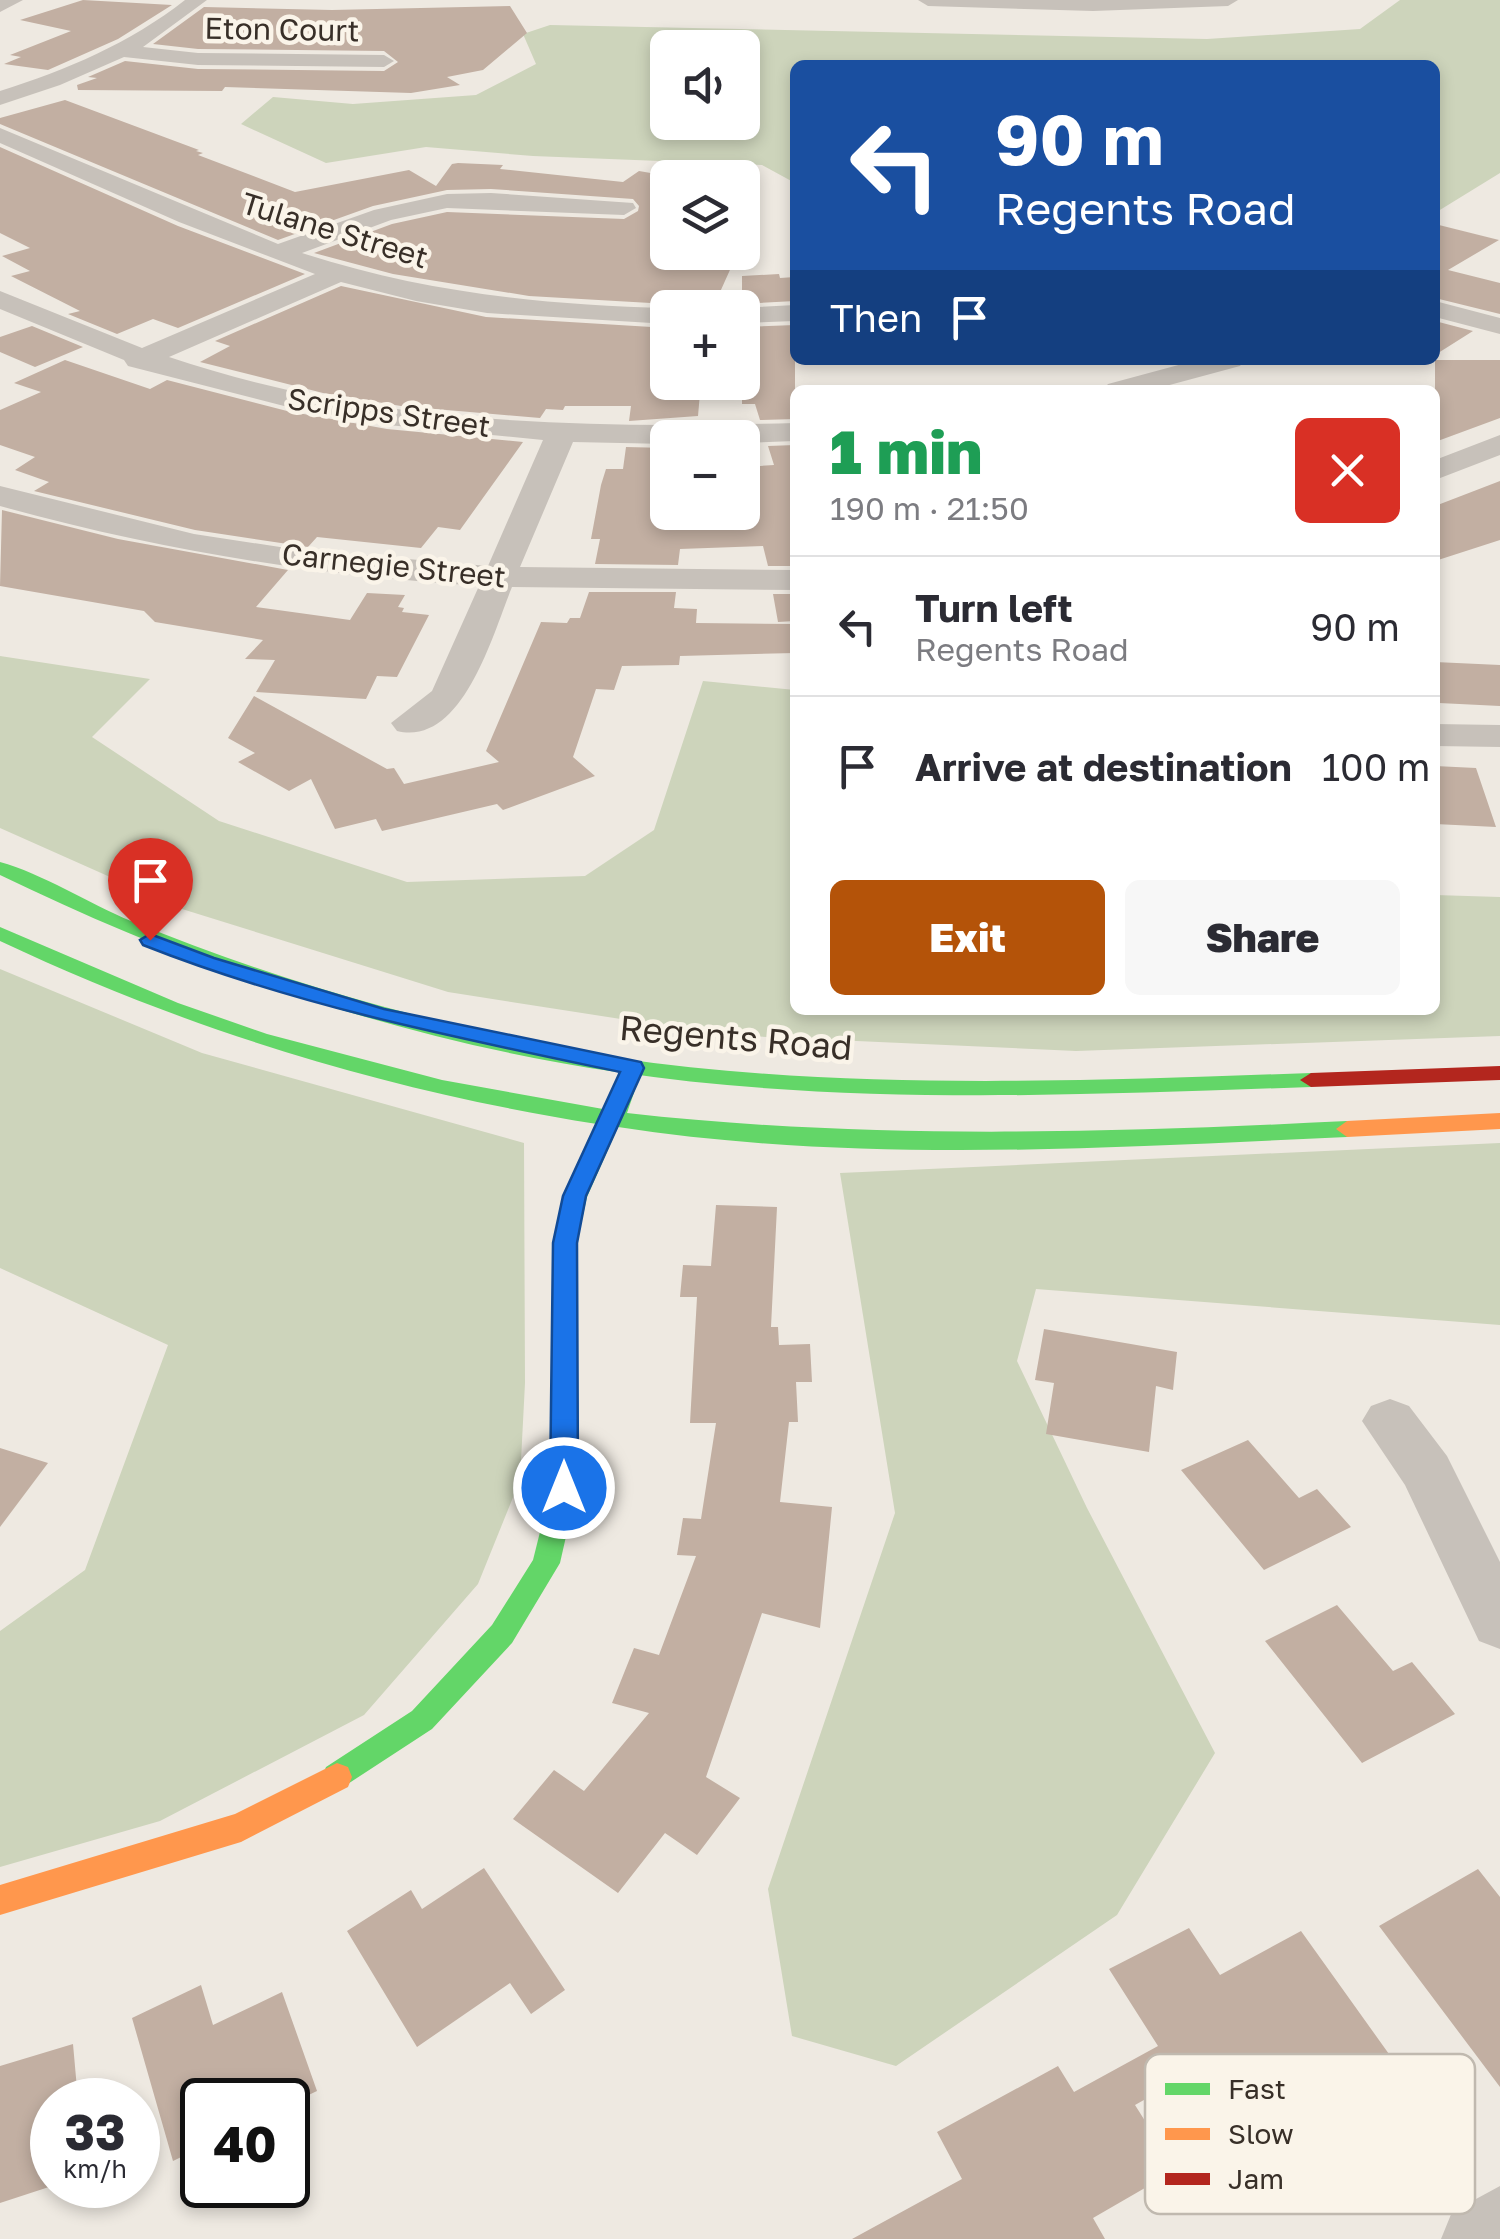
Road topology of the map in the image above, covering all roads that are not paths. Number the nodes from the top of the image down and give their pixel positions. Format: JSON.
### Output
{"nodes":[{"id":1,"x":12,"y":0,"type":"edge"},
{"id":2,"x":197,"y":0,"type":"edge"},
{"id":3,"x":928,"y":0,"type":"edge"},
{"id":4,"x":1228,"y":0,"type":"edge"},
{"id":5,"x":1034,"y":2,"type":"edge"},
{"id":6,"x":0,"y":6,"type":"edge"},
{"id":7,"x":119,"y":50,"type":"junction"},
{"id":8,"x":384,"y":60,"type":"dead end"},
{"id":9,"x":0,"y":98,"type":"edge"},
{"id":10,"x":0,"y":136,"type":"edge"},
{"id":11,"x":624,"y":208,"type":"dead end"},
{"id":12,"x":277,"y":253,"type":"junction"},
{"id":13,"x":340,"y":273,"type":"junction"},
{"id":14,"x":0,"y":299,"type":"edge"},
{"id":15,"x":1440,"y":310,"type":"edge"},
{"id":16,"x":790,"y":313,"type":"edge"},
{"id":17,"x":760,"y":314,"type":"edge"},
{"id":18,"x":650,"y":316,"type":"edge"},
{"id":19,"x":1500,"y":326,"type":"edge"},
{"id":20,"x":138,"y":360,"type":"junction"},
{"id":21,"x":1211,"y":365,"type":"edge"},
{"id":22,"x":1137,"y":385,"type":"edge"},
{"id":23,"x":562,"y":432,"type":"junction"},
{"id":24,"x":790,"y":432,"type":"edge"},
{"id":25,"x":1500,"y":444,"type":"edge"},
{"id":26,"x":1440,"y":469,"type":"edge"},
{"id":27,"x":0,"y":496,"type":"edge"},
{"id":28,"x":501,"y":577,"type":"junction"},
{"id":29,"x":790,"y":580,"type":"edge"},
{"id":30,"x":410,"y":723,"type":"dead end"},
{"id":31,"x":1440,"y":734,"type":"edge"},
{"id":32,"x":1500,"y":736,"type":"edge"},
{"id":33,"x":0,"y":868,"type":"edge"},
{"id":34,"x":0,"y":933,"type":"edge"},
{"id":35,"x":633,"y":1068,"type":"junction"},
{"id":36,"x":1500,"y":1074,"type":"edge"},
{"id":37,"x":612,"y":1118,"type":"junction"},
{"id":38,"x":1500,"y":1122,"type":"edge"},
{"id":39,"x":1390,"y":1421,"type":"dead end"},
{"id":40,"x":1500,"y":1622,"type":"edge"},
{"id":41,"x":0,"y":1900,"type":"edge"},
{"id":42,"x":1500,"y":2224,"type":"edge"},
{"id":43,"x":1479,"y":2239,"type":"edge"}],
"edges":[{"from":1,"to":6,"type":"street"},
{"from":2,"to":7,"type":"street"},
{"from":3,"to":5,"type":"street"},
{"from":4,"to":5,"type":"street"},
{"from":7,"to":8,"type":"street","name":"Eton Court"},
{"from":7,"to":9,"type":"street"},
{"from":10,"to":12,"type":"street","name":"Tulane Street"},
{"from":11,"to":12,"type":"street"},
{"from":12,"to":13,"type":"street","name":"Tulane Street"},
{"from":13,"to":18,"type":"street","name":"Tulane Street"},
{"from":13,"to":20,"type":"street"},
{"from":14,"to":20,"type":"street","name":"Scripps Street"},
{"from":15,"to":19,"type":"street"},
{"from":16,"to":17,"type":"street"},
{"from":20,"to":23,"type":"street","name":"Scripps Street"},
{"from":21,"to":22,"type":"street"},
{"from":23,"to":24,"type":"street","name":"Scripps Street"},
{"from":23,"to":28,"type":"street"},
{"from":25,"to":26,"type":"street"},
{"from":27,"to":28,"type":"street","name":"Carnegie Street"},
{"from":28,"to":29,"type":"street","name":"Carnegie Street"},
{"from":28,"to":30,"type":"street"},
{"from":31,"to":32,"type":"street"},
{"from":33,"to":35,"type":"main road","name":"Regents Road"},
{"from":34,"to":37,"type":"main road"},
{"from":35,"to":36,"type":"main road","name":"Regents Road"},
{"from":35,"to":37,"type":"main road"},
{"from":37,"to":38,"type":"main road"},
{"from":37,"to":41,"type":"main road"},
{"from":39,"to":40,"type":"street"},
{"from":42,"to":43,"type":"street"}]}
